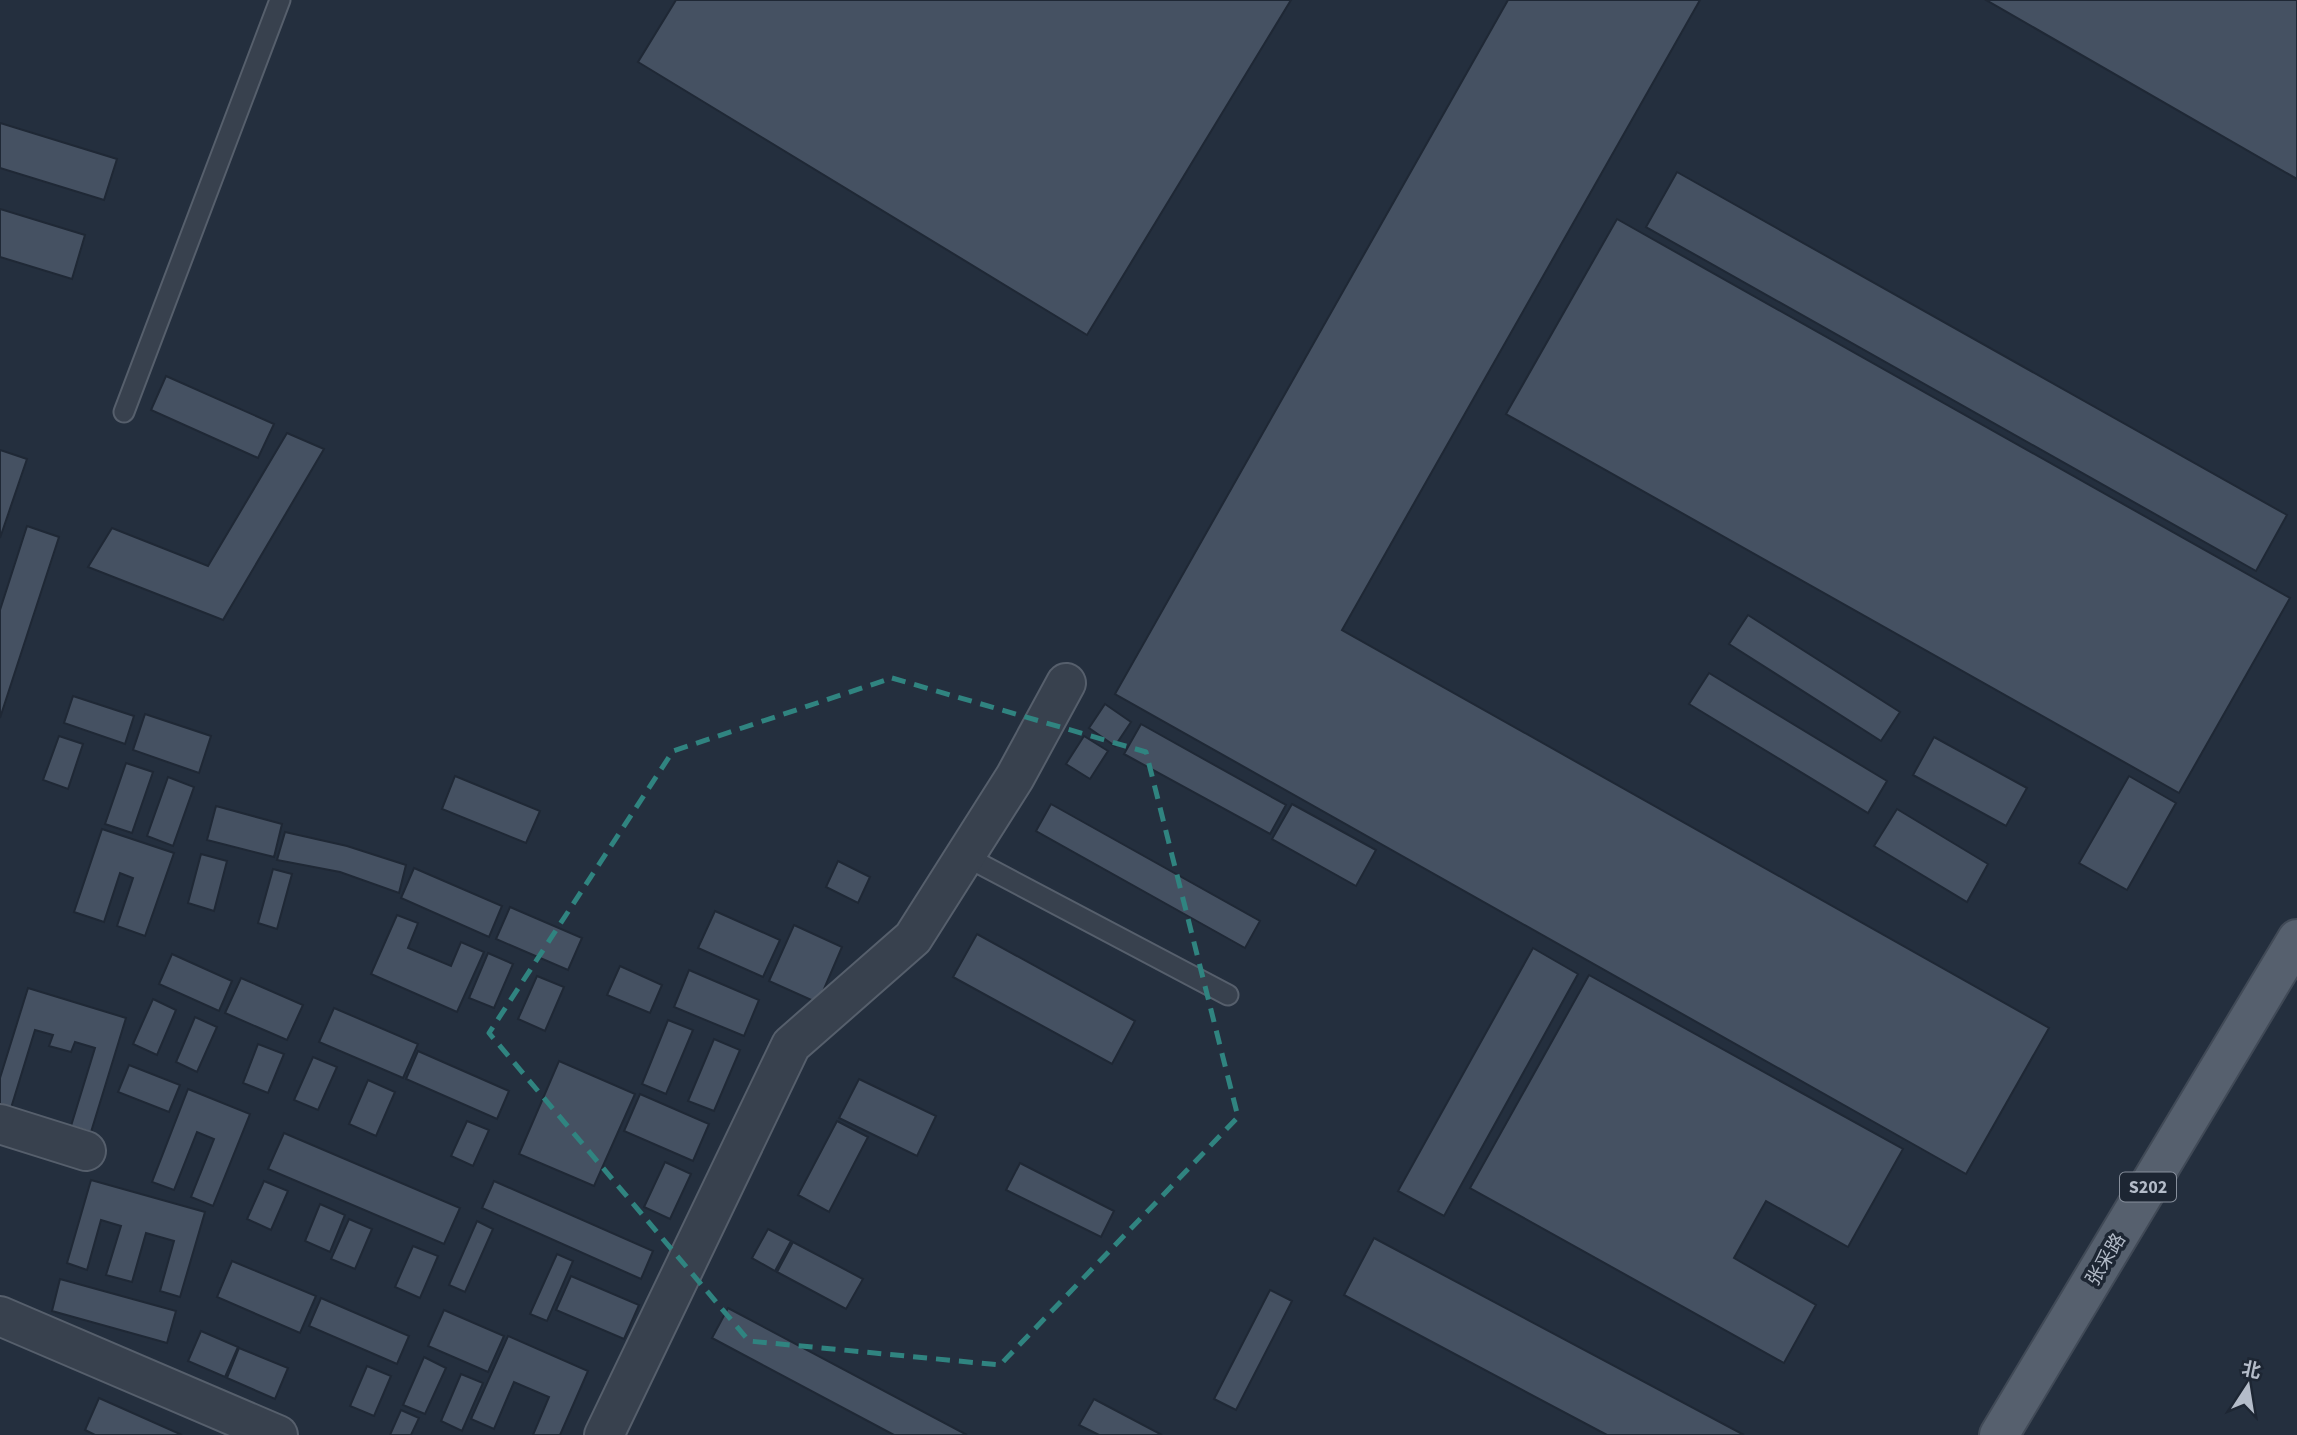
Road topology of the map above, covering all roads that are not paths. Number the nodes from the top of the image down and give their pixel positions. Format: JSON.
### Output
{"nodes":[{"id":1,"x":280,"y":0,"type":"edge"},
{"id":2,"x":124,"y":412,"type":"dead end"},
{"id":3,"x":1066,"y":683,"type":"dead end"},
{"id":4,"x":965,"y":856,"type":"junction"},
{"id":5,"x":2297,"y":939,"type":"edge"},
{"id":6,"x":1228,"y":995,"type":"dead end"},
{"id":7,"x":0,"y":1124,"type":"edge"},
{"id":8,"x":86,"y":1151,"type":"dead end"},
{"id":9,"x":0,"y":1316,"type":"edge"},
{"id":10,"x":278,"y":1435,"type":"edge"},
{"id":11,"x":604,"y":1435,"type":"edge"},
{"id":12,"x":1999,"y":1435,"type":"edge"}],
"edges":[{"from":1,"to":2,"type":"lane"},
{"from":3,"to":4,"type":"street"},
{"from":4,"to":6,"type":"lane"},
{"from":4,"to":11,"type":"street"},
{"from":5,"to":12,"type":"main road","name":"张采路","number":"S202"},
{"from":7,"to":8,"type":"street"},
{"from":9,"to":10,"type":"street"}]}
